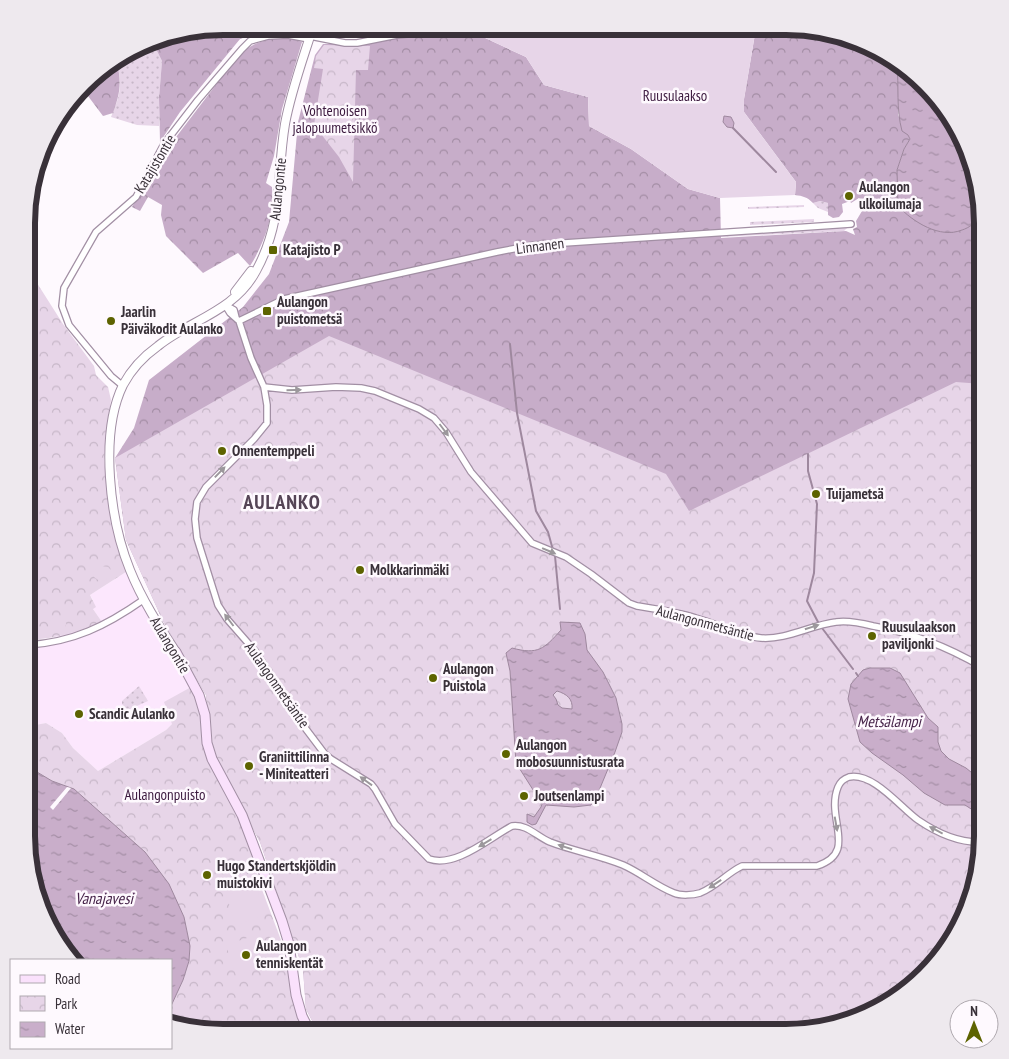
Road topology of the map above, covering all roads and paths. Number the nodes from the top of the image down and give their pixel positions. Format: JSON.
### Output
{"nodes":[{"id":1,"x":311,"y":35,"type":"edge"},
{"id":2,"x":404,"y":35,"type":"edge"},
{"id":3,"x":310,"y":38,"type":"junction"},
{"id":4,"x":851,"y":224,"type":"dead end"},
{"id":5,"x":225,"y":305,"type":"junction"},
{"id":6,"x":238,"y":319,"type":"junction"},
{"id":7,"x":123,"y":386,"type":"junction"},
{"id":8,"x":264,"y":387,"type":"junction"},
{"id":9,"x":143,"y":600,"type":"junction"},
{"id":10,"x":35,"y":644,"type":"edge"},
{"id":11,"x":176,"y":652,"type":"joint"},
{"id":12,"x":974,"y":663,"type":"edge"},
{"id":13,"x":974,"y":841,"type":"edge"},
{"id":14,"x":306,"y":1024,"type":"edge"}],
"edges":[{"from":1,"to":3,"type":"street","name":"Aulangontie"},
{"from":2,"to":3,"type":"street","name":"Katajistontie"},
{"from":3,"to":5,"type":"street","name":"Aulangontie"},
{"from":3,"to":7,"type":"street","name":"Katajistontie"},
{"from":4,"to":6,"type":"street","name":"Linnanen"},
{"from":5,"to":6,"type":"street"},
{"from":5,"to":7,"type":"street","name":"Aulangontie"},
{"from":6,"to":8,"type":"street","name":"Aulangonmetsäntie"},
{"from":7,"to":9,"type":"street","name":"Aulangontie"},
{"from":8,"to":12,"type":"street","name":"Aulangonmetsäntie","one_way":true},
{"from":13,"to":8,"type":"street","name":"Aulangonmetsäntie","one_way":true},
{"from":9,"to":10,"type":"street"},
{"from":9,"to":11,"type":"street","name":"Aulangontie"},
{"from":11,"to":14,"type":"main road","name":"Aulangontie"}]}
